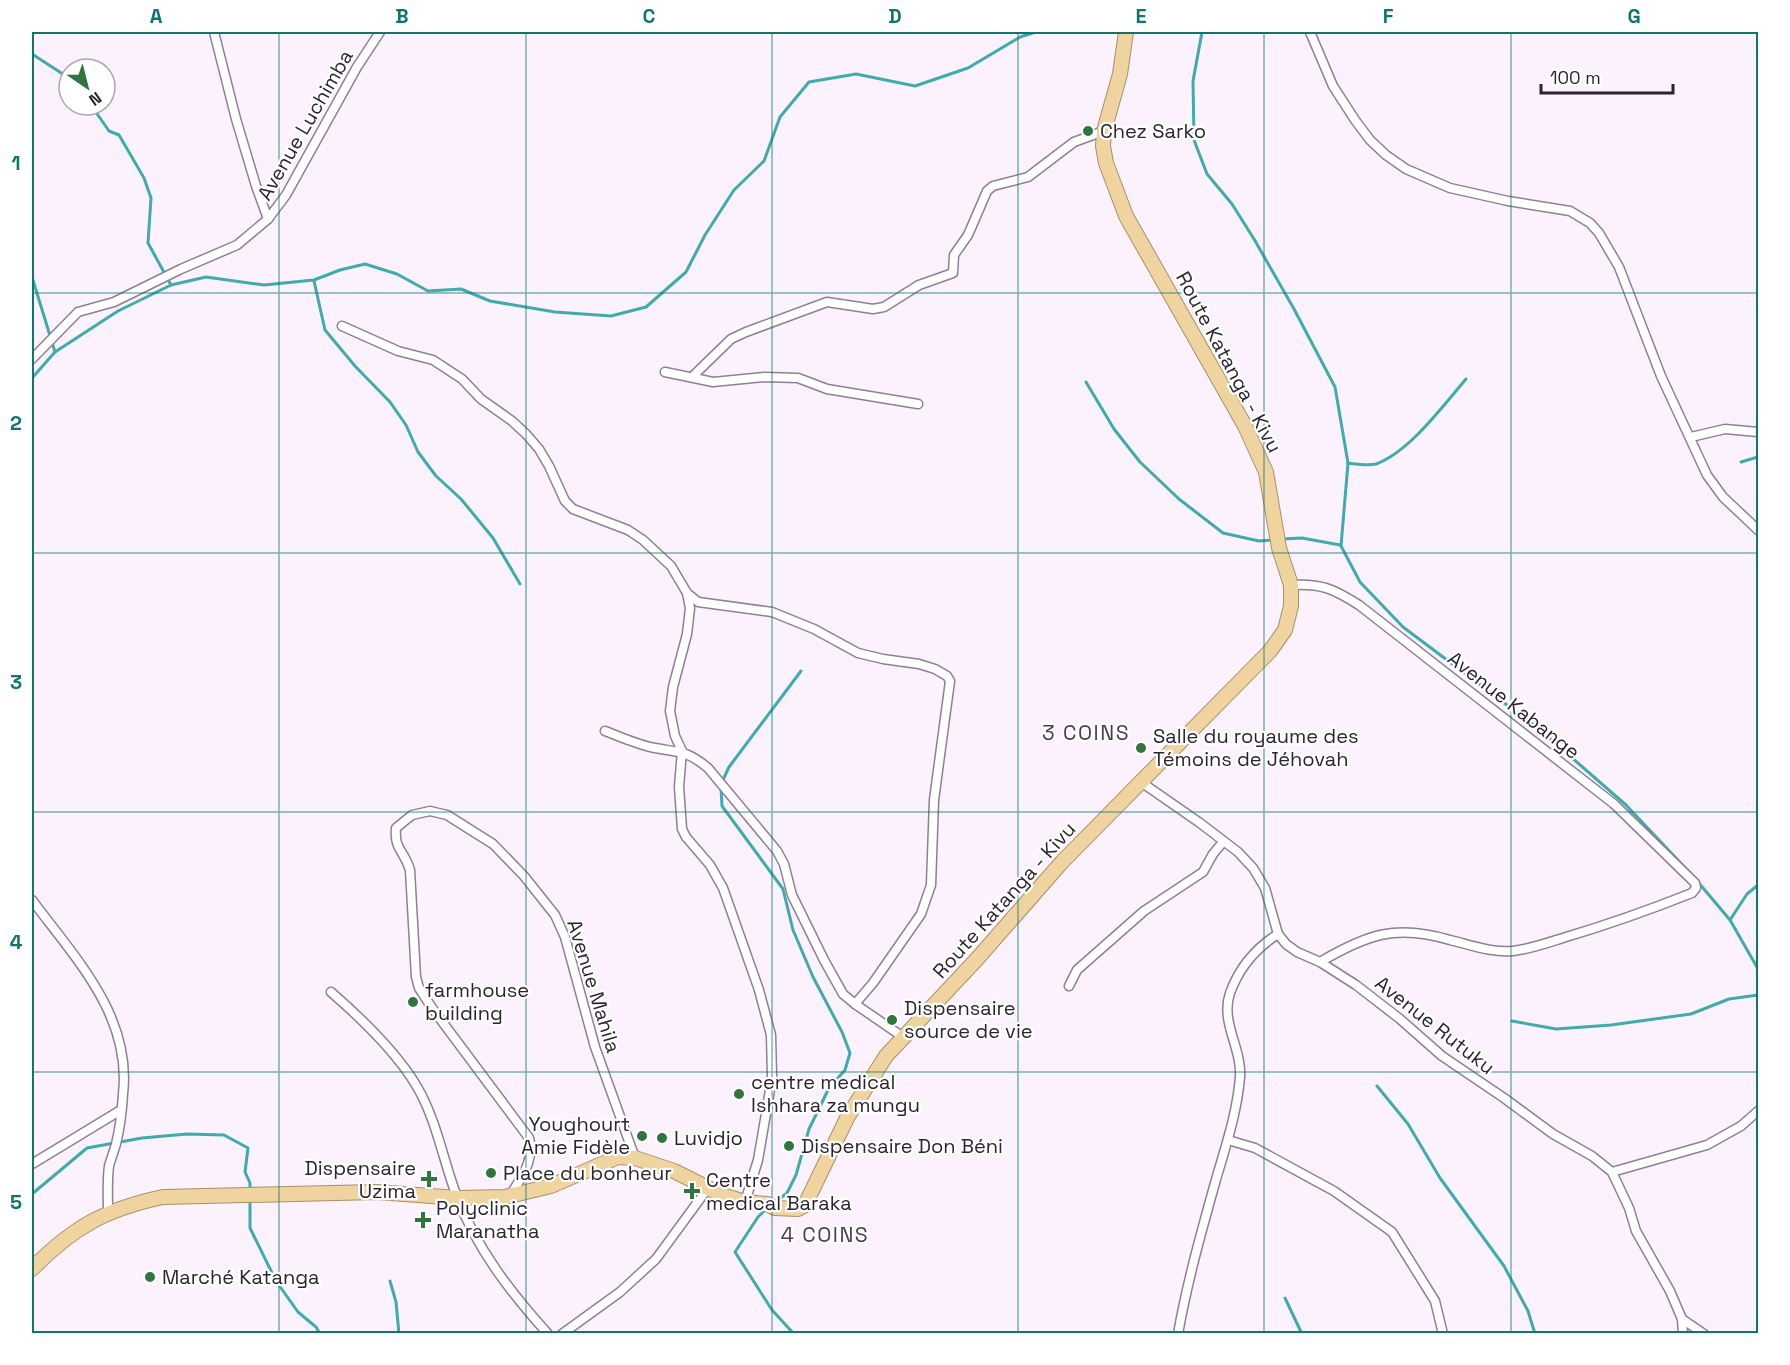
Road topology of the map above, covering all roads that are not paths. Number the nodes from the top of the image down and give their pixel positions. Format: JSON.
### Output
{"nodes":[{"id":1,"x":214,"y":32,"type":"edge"},
{"id":2,"x":380,"y":32,"type":"edge"},
{"id":3,"x":1126,"y":32,"type":"edge"},
{"id":4,"x":1310,"y":32,"type":"edge"},
{"id":5,"x":1104,"y":132,"type":"junction"},
{"id":6,"x":268,"y":219,"type":"junction"},
{"id":7,"x":342,"y":326,"type":"dead end"},
{"id":8,"x":32,"y":359,"type":"edge"},
{"id":9,"x":665,"y":372,"type":"dead end"},
{"id":10,"x":692,"y":377,"type":"junction"},
{"id":11,"x":918,"y":404,"type":"dead end"},
{"id":12,"x":1758,"y":432,"type":"edge"},
{"id":13,"x":1690,"y":436,"type":"junction"},
{"id":14,"x":1758,"y":530,"type":"edge"},
{"id":15,"x":1291,"y":585,"type":"junction"},
{"id":16,"x":687,"y":593,"type":"junction"},
{"id":17,"x":605,"y":731,"type":"dead end"},
{"id":18,"x":682,"y":751,"type":"junction"},
{"id":19,"x":1141,"y":782,"type":"junction"},
{"id":20,"x":1223,"y":842,"type":"junction"},
{"id":21,"x":32,"y":900,"type":"edge"},
{"id":22,"x":1278,"y":934,"type":"junction"},
{"id":23,"x":1320,"y":962,"type":"junction"},
{"id":24,"x":1070,"y":986,"type":"dead end"},
{"id":25,"x":331,"y":992,"type":"dead end"},
{"id":26,"x":855,"y":1005,"type":"junction"},
{"id":27,"x":903,"y":1037,"type":"junction"},
{"id":28,"x":121,"y":1110,"type":"junction"},
{"id":29,"x":1758,"y":1111,"type":"edge"},
{"id":30,"x":1228,"y":1140,"type":"junction"},
{"id":31,"x":635,"y":1158,"type":"junction"},
{"id":32,"x":32,"y":1164,"type":"edge"},
{"id":33,"x":1612,"y":1173,"type":"junction"},
{"id":34,"x":708,"y":1188,"type":"junction"},
{"id":35,"x":510,"y":1196,"type":"junction"},
{"id":36,"x":458,"y":1198,"type":"junction"},
{"id":37,"x":745,"y":1202,"type":"junction"},
{"id":38,"x":108,"y":1212,"type":"junction"},
{"id":39,"x":32,"y":1269,"type":"edge"},
{"id":40,"x":1682,"y":1319,"type":"junction"},
{"id":41,"x":548,"y":1334,"type":"edge"},
{"id":42,"x":562,"y":1334,"type":"edge"},
{"id":43,"x":1178,"y":1334,"type":"edge"},
{"id":44,"x":1443,"y":1334,"type":"edge"},
{"id":45,"x":1683,"y":1334,"type":"edge"},
{"id":46,"x":1704,"y":1334,"type":"edge"}],
"edges":[{"from":1,"to":6,"type":"street"},
{"from":2,"to":6,"type":"street","name":"Avenue Luchimba"},
{"from":3,"to":5,"type":"highway","name":"Route Katanga - Kivu"},
{"from":4,"to":13,"type":"street"},
{"from":5,"to":10,"type":"street"},
{"from":5,"to":15,"type":"highway","name":"Route Katanga - Kivu"},
{"from":6,"to":8,"type":"street","name":"Avenue Luchimba"},
{"from":7,"to":16,"type":"street"},
{"from":9,"to":10,"type":"street"},
{"from":10,"to":11,"type":"street"},
{"from":12,"to":13,"type":"street"},
{"from":13,"to":14,"type":"street"},
{"from":15,"to":19,"type":"highway","name":"Route Katanga - Kivu"},
{"from":15,"to":23,"type":"street","name":"Avenue Kabange"},
{"from":16,"to":18,"type":"street"},
{"from":16,"to":26,"type":"street"},
{"from":17,"to":18,"type":"street"},
{"from":18,"to":26,"type":"street"},
{"from":18,"to":37,"type":"street"},
{"from":19,"to":20,"type":"street"},
{"from":19,"to":27,"type":"highway","name":"Route Katanga - Kivu"},
{"from":20,"to":22,"type":"street"},
{"from":20,"to":24,"type":"street"},
{"from":21,"to":28,"type":"street"},
{"from":22,"to":23,"type":"street","name":"Avenue Rutuku"},
{"from":22,"to":30,"type":"street"},
{"from":23,"to":33,"type":"street","name":"Avenue Rutuku"},
{"from":25,"to":36,"type":"street"},
{"from":26,"to":27,"type":"street"},
{"from":27,"to":37,"type":"highway","name":"Route Katanga - Kivu"},
{"from":28,"to":32,"type":"street"},
{"from":28,"to":38,"type":"street"},
{"from":29,"to":33,"type":"street"},
{"from":30,"to":43,"type":"street"},
{"from":30,"to":44,"type":"street"},
{"from":31,"to":34,"type":"highway","name":"Route Katanga - Kivu"},
{"from":31,"to":35,"type":"highway","name":"Route Katanga - Kivu"},
{"from":31,"to":35,"type":"street","name":"Avenue Mahila"},
{"from":33,"to":40,"type":"street","name":"Avenue Rutuku"},
{"from":34,"to":37,"type":"highway","name":"Route Katanga - Kivu"},
{"from":34,"to":42,"type":"street"},
{"from":35,"to":36,"type":"highway","name":"Route Katanga - Kivu"},
{"from":36,"to":38,"type":"highway","name":"Route Katanga - Kivu"},
{"from":36,"to":41,"type":"street"},
{"from":38,"to":39,"type":"highway","name":"Route Katanga - Kivu"},
{"from":40,"to":45,"type":"street"},
{"from":40,"to":46,"type":"street"}]}
